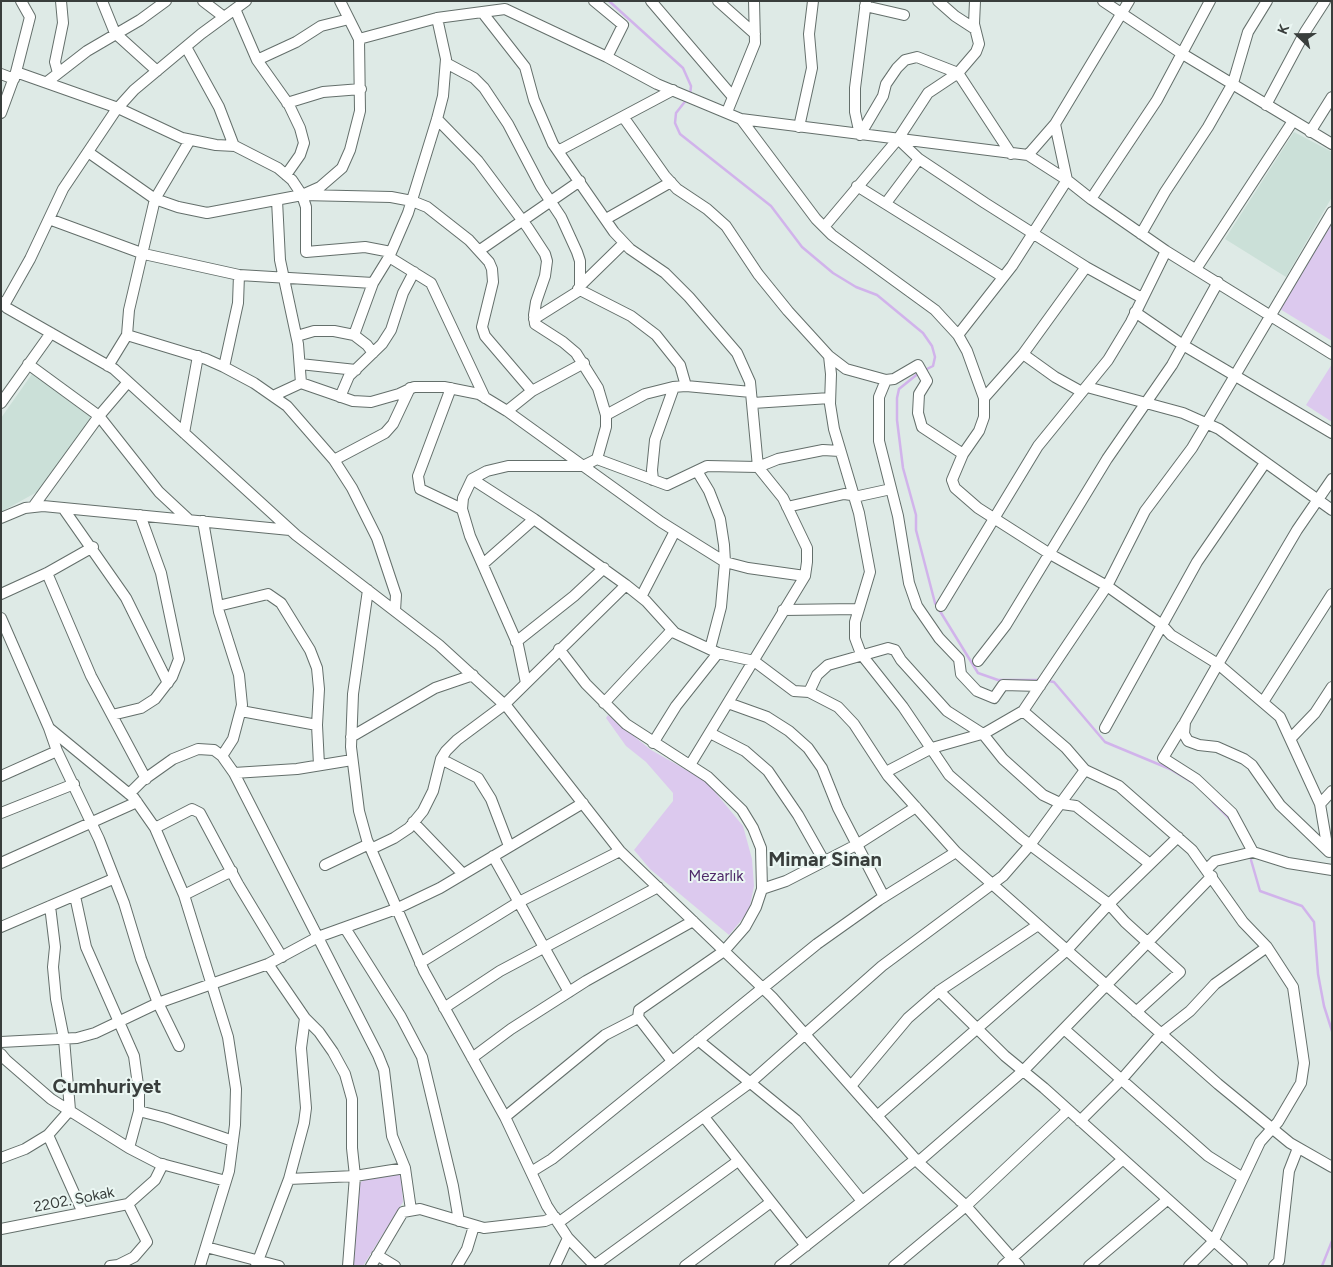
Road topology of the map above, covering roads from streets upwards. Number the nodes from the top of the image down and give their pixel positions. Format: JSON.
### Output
{"nodes":[{"id":1,"x":21,"y":1,"type":"edge"},
{"id":2,"x":61,"y":1,"type":"edge"},
{"id":3,"x":102,"y":1,"type":"edge"},
{"id":4,"x":166,"y":1,"type":"edge"},
{"id":5,"x":203,"y":1,"type":"edge"},
{"id":6,"x":246,"y":1,"type":"edge"},
{"id":7,"x":594,"y":1,"type":"edge"},
{"id":8,"x":651,"y":1,"type":"edge"},
{"id":9,"x":718,"y":1,"type":"edge"},
{"id":10,"x":754,"y":1,"type":"edge"},
{"id":11,"x":813,"y":1,"type":"edge"},
{"id":12,"x":938,"y":1,"type":"edge"},
{"id":13,"x":975,"y":1,"type":"edge"},
{"id":14,"x":1103,"y":1,"type":"edge"},
{"id":15,"x":1129,"y":1,"type":"edge"},
{"id":16,"x":1210,"y":1,"type":"edge"},
{"id":17,"x":1267,"y":1,"type":"edge"},
{"id":18,"x":1325,"y":1,"type":"edge"},
{"id":19,"x":341,"y":2,"type":"edge"},
{"id":20,"x":866,"y":4,"type":"edge"},
{"id":21,"x":503,"y":5,"type":"edge"},
{"id":22,"x":236,"y":9,"type":"junction"},
{"id":23,"x":482,"y":12,"type":"junction"},
{"id":24,"x":1122,"y":13,"type":"junction"},
{"id":25,"x":904,"y":15,"type":"dead end"},
{"id":26,"x":224,"y":17,"type":"junction"},
{"id":27,"x":437,"y":18,"type":"junction"},
{"id":28,"x":350,"y":19,"type":"junction"},
{"id":29,"x":975,"y":29,"type":"junction"},
{"id":30,"x":115,"y":33,"type":"junction"},
{"id":31,"x":755,"y":34,"type":"junction"},
{"id":32,"x":359,"y":39,"type":"junction"},
{"id":33,"x":186,"y":47,"type":"junction"},
{"id":34,"x":1181,"y":52,"type":"junction"},
{"id":35,"x":607,"y":57,"type":"junction"},
{"id":36,"x":257,"y":60,"type":"junction"},
{"id":37,"x":446,"y":63,"type":"junction"},
{"id":38,"x":157,"y":71,"type":"junction"},
{"id":39,"x":58,"y":73,"type":"junction"},
{"id":40,"x":958,"y":73,"type":"junction"},
{"id":41,"x":1,"y":74,"type":"edge"},
{"id":42,"x":15,"y":75,"type":"junction"},
{"id":43,"x":47,"y":82,"type":"junction"},
{"id":44,"x":1233,"y":83,"type":"junction"},
{"id":45,"x":361,"y":89,"type":"junction"},
{"id":46,"x":678,"y":93,"type":"junction"},
{"id":47,"x":733,"y":97,"type":"junction"},
{"id":48,"x":1332,"y":97,"type":"edge"},
{"id":49,"x":287,"y":103,"type":"junction"},
{"id":50,"x":1266,"y":105,"type":"junction"},
{"id":51,"x":118,"y":108,"type":"junction"},
{"id":52,"x":727,"y":112,"type":"junction"},
{"id":53,"x":1,"y":113,"type":"edge"},
{"id":54,"x":624,"y":118,"type":"junction"},
{"id":55,"x":437,"y":119,"type":"junction"},
{"id":56,"x":741,"y":119,"type":"junction"},
{"id":57,"x":1292,"y":121,"type":"junction"},
{"id":58,"x":1055,"y":124,"type":"junction"},
{"id":59,"x":799,"y":127,"type":"junction"},
{"id":60,"x":1310,"y":132,"type":"junction"},
{"id":61,"x":860,"y":135,"type":"junction"},
{"id":62,"x":898,"y":139,"type":"junction"},
{"id":63,"x":190,"y":140,"type":"junction"},
{"id":64,"x":1332,"y":144,"type":"edge"},
{"id":65,"x":234,"y":146,"type":"junction"},
{"id":66,"x":558,"y":151,"type":"junction"},
{"id":67,"x":88,"y":152,"type":"junction"},
{"id":68,"x":1011,"y":154,"type":"junction"},
{"id":69,"x":1028,"y":155,"type":"junction"},
{"id":70,"x":919,"y":159,"type":"junction"},
{"id":71,"x":286,"y":175,"type":"junction"},
{"id":72,"x":1067,"y":180,"type":"junction"},
{"id":73,"x":580,"y":181,"type":"junction"},
{"id":74,"x":671,"y":182,"type":"junction"},
{"id":75,"x":857,"y":186,"type":"junction"},
{"id":76,"x":302,"y":195,"type":"junction"},
{"id":77,"x":155,"y":199,"type":"junction"},
{"id":78,"x":1091,"y":199,"type":"junction"},
{"id":79,"x":278,"y":200,"type":"junction"},
{"id":80,"x":412,"y":201,"type":"junction"},
{"id":81,"x":551,"y":202,"type":"junction"},
{"id":82,"x":886,"y":203,"type":"junction"},
{"id":83,"x":1332,"y":212,"type":"edge"},
{"id":84,"x":49,"y":219,"type":"junction"},
{"id":85,"x":606,"y":219,"type":"junction"},
{"id":86,"x":522,"y":220,"type":"junction"},
{"id":87,"x":824,"y":227,"type":"junction"},
{"id":88,"x":1033,"y":234,"type":"junction"},
{"id":89,"x":1141,"y":234,"type":"junction"},
{"id":90,"x":624,"y":243,"type":"junction"},
{"id":91,"x":480,"y":250,"type":"junction"},
{"id":92,"x":1166,"y":251,"type":"junction"},
{"id":93,"x":144,"y":254,"type":"junction"},
{"id":94,"x":390,"y":255,"type":"junction"},
{"id":95,"x":1086,"y":267,"type":"junction"},
{"id":96,"x":1196,"y":269,"type":"junction"},
{"id":97,"x":414,"y":272,"type":"junction"},
{"id":98,"x":239,"y":275,"type":"junction"},
{"id":99,"x":1003,"y":277,"type":"junction"},
{"id":100,"x":282,"y":278,"type":"junction"},
{"id":101,"x":1218,"y":282,"type":"junction"},
{"id":102,"x":373,"y":283,"type":"junction"},
{"id":103,"x":579,"y":287,"type":"junction"},
{"id":104,"x":1142,"y":298,"type":"junction"},
{"id":105,"x":3,"y":303,"type":"edge"},
{"id":106,"x":1135,"y":312,"type":"junction"},
{"id":107,"x":1269,"y":315,"type":"junction"},
{"id":108,"x":534,"y":319,"type":"junction"},
{"id":109,"x":51,"y":333,"type":"junction"},
{"id":110,"x":958,"y":334,"type":"junction"},
{"id":111,"x":127,"y":335,"type":"junction"},
{"id":112,"x":354,"y":335,"type":"junction"},
{"id":113,"x":297,"y":336,"type":"junction"},
{"id":114,"x":1183,"y":345,"type":"junction"},
{"id":115,"x":373,"y":353,"type":"junction"},
{"id":116,"x":1023,"y":354,"type":"junction"},
{"id":117,"x":1332,"y":354,"type":"edge"},
{"id":118,"x":198,"y":356,"type":"junction"},
{"id":119,"x":830,"y":356,"type":"junction"},
{"id":120,"x":28,"y":364,"type":"junction"},
{"id":121,"x":300,"y":364,"type":"junction"},
{"id":122,"x":584,"y":364,"type":"junction"},
{"id":123,"x":108,"y":366,"type":"junction"},
{"id":124,"x":224,"y":367,"type":"junction"},
{"id":125,"x":356,"y":370,"type":"junction"},
{"id":126,"x":1235,"y":374,"type":"junction"},
{"id":127,"x":886,"y":380,"type":"junction"},
{"id":128,"x":128,"y":382,"type":"junction"},
{"id":129,"x":301,"y":383,"type":"junction"},
{"id":130,"x":686,"y":386,"type":"junction"},
{"id":131,"x":674,"y":387,"type":"junction"},
{"id":132,"x":410,"y":388,"type":"junction"},
{"id":133,"x":451,"y":388,"type":"junction"},
{"id":134,"x":1085,"y":390,"type":"junction"},
{"id":135,"x":532,"y":391,"type":"junction"},
{"id":136,"x":751,"y":392,"type":"junction"},
{"id":137,"x":273,"y":396,"type":"junction"},
{"id":138,"x":340,"y":397,"type":"junction"},
{"id":139,"x":485,"y":398,"type":"junction"},
{"id":140,"x":830,"y":398,"type":"junction"},
{"id":141,"x":984,"y":398,"type":"junction"},
{"id":142,"x":1,"y":403,"type":"edge"},
{"id":143,"x":753,"y":403,"type":"junction"},
{"id":144,"x":1145,"y":403,"type":"junction"},
{"id":145,"x":507,"y":411,"type":"junction"},
{"id":146,"x":606,"y":415,"type":"junction"},
{"id":147,"x":99,"y":416,"type":"junction"},
{"id":148,"x":1206,"y":422,"type":"junction"},
{"id":149,"x":184,"y":433,"type":"junction"},
{"id":150,"x":1332,"y":433,"type":"edge"},
{"id":151,"x":840,"y":451,"type":"junction"},
{"id":152,"x":963,"y":454,"type":"junction"},
{"id":153,"x":597,"y":459,"type":"junction"},
{"id":154,"x":334,"y":460,"type":"junction"},
{"id":155,"x":1265,"y":463,"type":"junction"},
{"id":156,"x":583,"y":466,"type":"junction"},
{"id":157,"x":758,"y":467,"type":"junction"},
{"id":158,"x":697,"y":471,"type":"junction"},
{"id":159,"x":472,"y":479,"type":"junction"},
{"id":160,"x":1332,"y":479,"type":"edge"},
{"id":161,"x":653,"y":480,"type":"junction"},
{"id":162,"x":891,"y":489,"type":"junction"},
{"id":163,"x":852,"y":495,"type":"junction"},
{"id":164,"x":1317,"y":501,"type":"junction"},
{"id":165,"x":33,"y":507,"type":"junction"},
{"id":166,"x":787,"y":507,"type":"junction"},
{"id":167,"x":63,"y":508,"type":"junction"},
{"id":168,"x":462,"y":508,"type":"junction"},
{"id":169,"x":1332,"y":510,"type":"edge"},
{"id":170,"x":140,"y":515,"type":"junction"},
{"id":171,"x":1,"y":518,"type":"edge"},
{"id":172,"x":188,"y":519,"type":"junction"},
{"id":173,"x":534,"y":519,"type":"junction"},
{"id":174,"x":994,"y":519,"type":"junction"},
{"id":175,"x":203,"y":521,"type":"junction"},
{"id":176,"x":290,"y":530,"type":"junction"},
{"id":177,"x":676,"y":531,"type":"junction"},
{"id":178,"x":93,"y":547,"type":"junction"},
{"id":179,"x":1050,"y":554,"type":"junction"},
{"id":180,"x":725,"y":562,"type":"junction"},
{"id":181,"x":483,"y":564,"type":"junction"},
{"id":182,"x":604,"y":568,"type":"junction"},
{"id":183,"x":47,"y":573,"type":"junction"},
{"id":184,"x":804,"y":576,"type":"junction"},
{"id":185,"x":626,"y":585,"type":"junction"},
{"id":186,"x":1107,"y":586,"type":"junction"},
{"id":187,"x":368,"y":590,"type":"junction"},
{"id":188,"x":1,"y":594,"type":"edge"},
{"id":189,"x":1332,"y":594,"type":"edge"},
{"id":190,"x":641,"y":597,"type":"junction"},
{"id":191,"x":218,"y":606,"type":"junction"},
{"id":192,"x":941,"y":606,"type":"dead end"},
{"id":193,"x":858,"y":608,"type":"junction"},
{"id":194,"x":783,"y":610,"type":"junction"},
{"id":195,"x":395,"y":611,"type":"junction"},
{"id":196,"x":1,"y":618,"type":"edge"},
{"id":197,"x":1162,"y":625,"type":"junction"},
{"id":198,"x":672,"y":630,"type":"junction"},
{"id":199,"x":516,"y":642,"type":"junction"},
{"id":200,"x":559,"y":649,"type":"junction"},
{"id":201,"x":714,"y":651,"type":"junction"},
{"id":202,"x":861,"y":654,"type":"junction"},
{"id":203,"x":978,"y":660,"type":"dead end"},
{"id":204,"x":754,"y":661,"type":"junction"},
{"id":205,"x":1218,"y":664,"type":"junction"},
{"id":206,"x":473,"y":675,"type":"junction"},
{"id":207,"x":168,"y":683,"type":"junction"},
{"id":208,"x":526,"y":683,"type":"junction"},
{"id":209,"x":1040,"y":686,"type":"junction"},
{"id":210,"x":1332,"y":687,"type":"edge"},
{"id":211,"x":809,"y":692,"type":"junction"},
{"id":212,"x":1263,"y":702,"type":"junction"},
{"id":213,"x":604,"y":703,"type":"junction"},
{"id":214,"x":728,"y":703,"type":"junction"},
{"id":215,"x":504,"y":705,"type":"junction"},
{"id":216,"x":241,"y":711,"type":"junction"},
{"id":217,"x":1022,"y":711,"type":"junction"},
{"id":218,"x":112,"y":715,"type":"junction"},
{"id":219,"x":1185,"y":722,"type":"junction"},
{"id":220,"x":317,"y":725,"type":"junction"},
{"id":221,"x":50,"y":728,"type":"junction"},
{"id":222,"x":1105,"y":728,"type":"dead end"},
{"id":223,"x":710,"y":733,"type":"junction"},
{"id":224,"x":983,"y":734,"type":"junction"},
{"id":225,"x":351,"y":737,"type":"junction"},
{"id":226,"x":1291,"y":738,"type":"junction"},
{"id":227,"x":653,"y":743,"type":"junction"},
{"id":228,"x":932,"y":748,"type":"junction"},
{"id":229,"x":57,"y":751,"type":"junction"},
{"id":230,"x":222,"y":756,"type":"junction"},
{"id":231,"x":441,"y":759,"type":"junction"},
{"id":232,"x":352,"y":760,"type":"junction"},
{"id":233,"x":319,"y":765,"type":"junction"},
{"id":234,"x":690,"y":765,"type":"junction"},
{"id":235,"x":1085,"y":770,"type":"junction"},
{"id":236,"x":886,"y":772,"type":"junction"},
{"id":237,"x":234,"y":773,"type":"junction"},
{"id":238,"x":1,"y":776,"type":"edge"},
{"id":239,"x":146,"y":779,"type":"junction"},
{"id":240,"x":74,"y":784,"type":"junction"},
{"id":241,"x":1332,"y":791,"type":"edge"},
{"id":242,"x":129,"y":794,"type":"junction"},
{"id":243,"x":137,"y":802,"type":"junction"},
{"id":244,"x":582,"y":803,"type":"junction"},
{"id":245,"x":1062,"y":804,"type":"junction"},
{"id":246,"x":1320,"y":804,"type":"junction"},
{"id":247,"x":916,"y":807,"type":"junction"},
{"id":248,"x":1,"y":813,"type":"edge"},
{"id":249,"x":413,"y":822,"type":"junction"},
{"id":250,"x":92,"y":823,"type":"junction"},
{"id":251,"x":155,"y":828,"type":"junction"},
{"id":252,"x":1178,"y":837,"type":"junction"},
{"id":253,"x":858,"y":844,"type":"junction"},
{"id":254,"x":1030,"y":845,"type":"junction"},
{"id":255,"x":509,"y":846,"type":"junction"},
{"id":256,"x":370,"y":847,"type":"junction"},
{"id":257,"x":620,"y":851,"type":"junction"},
{"id":258,"x":956,"y":852,"type":"junction"},
{"id":259,"x":1253,"y":852,"type":"junction"},
{"id":260,"x":1330,"y":853,"type":"edge"},
{"id":261,"x":493,"y":856,"type":"junction"},
{"id":262,"x":824,"y":861,"type":"junction"},
{"id":263,"x":1,"y":863,"type":"edge"},
{"id":264,"x":1150,"y":864,"type":"junction"},
{"id":265,"x":325,"y":865,"type":"dead end"},
{"id":266,"x":1332,"y":870,"type":"edge"},
{"id":267,"x":232,"y":871,"type":"junction"},
{"id":268,"x":1209,"y":872,"type":"junction"},
{"id":269,"x":462,"y":874,"type":"junction"},
{"id":270,"x":113,"y":880,"type":"junction"},
{"id":271,"x":991,"y":884,"type":"junction"},
{"id":272,"x":658,"y":887,"type":"junction"},
{"id":273,"x":762,"y":888,"type":"junction"},
{"id":274,"x":184,"y":895,"type":"junction"},
{"id":275,"x":75,"y":896,"type":"junction"},
{"id":276,"x":884,"y":897,"type":"junction"},
{"id":277,"x":517,"y":903,"type":"junction"},
{"id":278,"x":1110,"y":904,"type":"junction"},
{"id":279,"x":50,"y":906,"type":"junction"},
{"id":280,"x":396,"y":909,"type":"junction"},
{"id":281,"x":693,"y":921,"type":"junction"},
{"id":282,"x":1038,"y":925,"type":"junction"},
{"id":283,"x":1,"y":927,"type":"edge"},
{"id":284,"x":345,"y":928,"type":"junction"},
{"id":285,"x":318,"y":937,"type":"junction"},
{"id":286,"x":1149,"y":941,"type":"junction"},
{"id":287,"x":543,"y":947,"type":"junction"},
{"id":288,"x":1267,"y":947,"type":"junction"},
{"id":289,"x":1067,"y":950,"type":"junction"},
{"id":290,"x":724,"y":951,"type":"junction"},
{"id":291,"x":282,"y":957,"type":"junction"},
{"id":292,"x":420,"y":963,"type":"junction"},
{"id":293,"x":268,"y":964,"type":"junction"},
{"id":294,"x":213,"y":984,"type":"junction"},
{"id":295,"x":1106,"y":986,"type":"junction"},
{"id":296,"x":763,"y":989,"type":"junction"},
{"id":297,"x":939,"y":991,"type":"junction"},
{"id":298,"x":569,"y":992,"type":"junction"},
{"id":299,"x":158,"y":1003,"type":"junction"},
{"id":300,"x":444,"y":1008,"type":"junction"},
{"id":301,"x":1136,"y":1012,"type":"junction"},
{"id":302,"x":638,"y":1017,"type":"junction"},
{"id":303,"x":305,"y":1018,"type":"junction"},
{"id":304,"x":118,"y":1022,"type":"junction"},
{"id":305,"x":978,"y":1029,"type":"junction"},
{"id":306,"x":1064,"y":1029,"type":"junction"},
{"id":307,"x":1162,"y":1033,"type":"junction"},
{"id":308,"x":805,"y":1034,"type":"junction"},
{"id":309,"x":64,"y":1039,"type":"junction"},
{"id":310,"x":698,"y":1040,"type":"junction"},
{"id":311,"x":1,"y":1042,"type":"edge"},
{"id":312,"x":178,"y":1046,"type":"dead end"},
{"id":313,"x":1,"y":1054,"type":"edge"},
{"id":314,"x":472,"y":1058,"type":"junction"},
{"id":315,"x":672,"y":1061,"type":"junction"},
{"id":316,"x":1023,"y":1071,"type":"junction"},
{"id":317,"x":1122,"y":1079,"type":"junction"},
{"id":318,"x":750,"y":1082,"type":"junction"},
{"id":319,"x":851,"y":1086,"type":"junction"},
{"id":320,"x":70,"y":1110,"type":"junction"},
{"id":321,"x":1068,"y":1110,"type":"junction"},
{"id":322,"x":139,"y":1111,"type":"junction"},
{"id":323,"x":877,"y":1116,"type":"junction"},
{"id":324,"x":505,"y":1117,"type":"junction"},
{"id":325,"x":704,"y":1117,"type":"junction"},
{"id":326,"x":1080,"y":1121,"type":"junction"},
{"id":327,"x":1273,"y":1128,"type":"junction"},
{"id":328,"x":48,"y":1135,"type":"junction"},
{"id":329,"x":233,"y":1141,"type":"junction"},
{"id":330,"x":129,"y":1148,"type":"junction"},
{"id":331,"x":1298,"y":1148,"type":"junction"},
{"id":332,"x":1,"y":1158,"type":"edge"},
{"id":333,"x":917,"y":1160,"type":"junction"},
{"id":334,"x":1122,"y":1160,"type":"junction"},
{"id":335,"x":738,"y":1161,"type":"junction"},
{"id":336,"x":163,"y":1164,"type":"junction"},
{"id":337,"x":1332,"y":1167,"type":"edge"},
{"id":338,"x":405,"y":1168,"type":"junction"},
{"id":339,"x":530,"y":1172,"type":"junction"},
{"id":340,"x":355,"y":1176,"type":"junction"},
{"id":341,"x":1243,"y":1178,"type":"junction"},
{"id":342,"x":289,"y":1180,"type":"junction"},
{"id":343,"x":226,"y":1181,"type":"junction"},
{"id":344,"x":1167,"y":1200,"type":"junction"},
{"id":345,"x":862,"y":1201,"type":"junction"},
{"id":346,"x":770,"y":1202,"type":"junction"},
{"id":347,"x":128,"y":1204,"type":"junction"},
{"id":348,"x":966,"y":1206,"type":"junction"},
{"id":349,"x":411,"y":1210,"type":"junction"},
{"id":350,"x":83,"y":1213,"type":"junction"},
{"id":351,"x":556,"y":1220,"type":"junction"},
{"id":352,"x":459,"y":1221,"type":"junction"},
{"id":353,"x":474,"y":1226,"type":"junction"},
{"id":354,"x":1,"y":1229,"type":"edge"},
{"id":355,"x":568,"y":1238,"type":"junction"},
{"id":356,"x":1213,"y":1242,"type":"junction"},
{"id":357,"x":806,"y":1246,"type":"junction"},
{"id":358,"x":206,"y":1247,"type":"junction"},
{"id":359,"x":377,"y":1255,"type":"junction"},
{"id":360,"x":1016,"y":1262,"type":"edge"},
{"id":361,"x":257,"y":1263,"type":"edge"},
{"id":362,"x":786,"y":1264,"type":"edge"},
{"id":363,"x":116,"y":1265,"type":"edge"},
{"id":364,"x":200,"y":1266,"type":"edge"},
{"id":365,"x":279,"y":1266,"type":"edge"},
{"id":366,"x":348,"y":1266,"type":"edge"},
{"id":367,"x":371,"y":1266,"type":"edge"},
{"id":368,"x":395,"y":1266,"type":"edge"},
{"id":369,"x":457,"y":1266,"type":"edge"},
{"id":370,"x":555,"y":1266,"type":"edge"},
{"id":371,"x":595,"y":1266,"type":"edge"},
{"id":372,"x":685,"y":1266,"type":"edge"},
{"id":373,"x":894,"y":1266,"type":"edge"},
{"id":374,"x":1004,"y":1266,"type":"edge"},
{"id":375,"x":1089,"y":1266,"type":"edge"},
{"id":376,"x":1189,"y":1266,"type":"edge"},
{"id":377,"x":1242,"y":1266,"type":"edge"},
{"id":378,"x":1274,"y":1266,"type":"edge"}],
"edges":[{"from":1,"to":42,"type":"street"},
{"from":2,"to":39,"type":"street"},
{"from":3,"to":30,"type":"street"},
{"from":4,"to":30,"type":"street"},
{"from":5,"to":26,"type":"street"},
{"from":6,"to":22,"type":"street"},
{"from":7,"to":35,"type":"street"},
{"from":8,"to":47,"type":"street"},
{"from":9,"to":31,"type":"street"},
{"from":10,"to":31,"type":"street"},
{"from":11,"to":59,"type":"street"},
{"from":12,"to":29,"type":"street"},
{"from":13,"to":29,"type":"street"},
{"from":14,"to":24,"type":"street"},
{"from":15,"to":24,"type":"street"},
{"from":16,"to":34,"type":"street"},
{"from":17,"to":44,"type":"street"},
{"from":18,"to":50,"type":"street"},
{"from":19,"to":28,"type":"street"},
{"from":20,"to":25,"type":"street"},
{"from":20,"to":61,"type":"street"},
{"from":21,"to":23,"type":"street"},
{"from":21,"to":35,"type":"street"},
{"from":22,"to":26,"type":"street"},
{"from":22,"to":36,"type":"street"},
{"from":23,"to":27,"type":"street"},
{"from":23,"to":66,"type":"street"},
{"from":24,"to":34,"type":"street"},
{"from":24,"to":58,"type":"street"},
{"from":26,"to":33,"type":"street"},
{"from":27,"to":32,"type":"street"},
{"from":27,"to":37,"type":"street"},
{"from":28,"to":32,"type":"street"},
{"from":28,"to":36,"type":"street"},
{"from":29,"to":40,"type":"street"},
{"from":30,"to":38,"type":"street"},
{"from":30,"to":39,"type":"street"},
{"from":31,"to":47,"type":"street"},
{"from":32,"to":45,"type":"street"},
{"from":33,"to":38,"type":"street"},
{"from":33,"to":65,"type":"street"},
{"from":34,"to":44,"type":"street"},
{"from":34,"to":78,"type":"street"},
{"from":35,"to":46,"type":"street"},
{"from":36,"to":49,"type":"street"},
{"from":37,"to":55,"type":"street"},
{"from":37,"to":81,"type":"street"},
{"from":38,"to":51,"type":"street"},
{"from":39,"to":43,"type":"street"},
{"from":40,"to":61,"type":"street"},
{"from":40,"to":62,"type":"street"},
{"from":40,"to":68,"type":"street"},
{"from":41,"to":42,"type":"street"},
{"from":42,"to":43,"type":"street"},
{"from":42,"to":53,"type":"street"},
{"from":43,"to":51,"type":"street"},
{"from":44,"to":50,"type":"street"},
{"from":44,"to":89,"type":"street"},
{"from":45,"to":49,"type":"street"},
{"from":45,"to":76,"type":"street"},
{"from":46,"to":52,"type":"street"},
{"from":46,"to":54,"type":"street"},
{"from":47,"to":52,"type":"street"},
{"from":48,"to":60,"type":"street"},
{"from":49,"to":71,"type":"street"},
{"from":50,"to":57,"type":"street"},
{"from":51,"to":63,"type":"street"},
{"from":51,"to":67,"type":"street"},
{"from":52,"to":56,"type":"street"},
{"from":54,"to":66,"type":"street"},
{"from":54,"to":74,"type":"street"},
{"from":55,"to":80,"type":"street"},
{"from":55,"to":86,"type":"street"},
{"from":56,"to":59,"type":"street"},
{"from":56,"to":87,"type":"street"},
{"from":57,"to":60,"type":"street"},
{"from":57,"to":96,"type":"street"},
{"from":58,"to":69,"type":"street"},
{"from":58,"to":72,"type":"street"},
{"from":59,"to":61,"type":"street"},
{"from":60,"to":64,"type":"street"},
{"from":61,"to":62,"type":"street"},
{"from":62,"to":68,"type":"street"},
{"from":62,"to":70,"type":"street"},
{"from":62,"to":75,"type":"street"},
{"from":63,"to":65,"type":"street"},
{"from":63,"to":77,"type":"street"},
{"from":65,"to":71,"type":"street"},
{"from":66,"to":73,"type":"street"},
{"from":67,"to":77,"type":"street"},
{"from":67,"to":84,"type":"street"},
{"from":68,"to":69,"type":"street"},
{"from":69,"to":72,"type":"street"},
{"from":70,"to":82,"type":"street"},
{"from":70,"to":88,"type":"street"},
{"from":71,"to":76,"type":"street"},
{"from":72,"to":78,"type":"street"},
{"from":72,"to":88,"type":"street"},
{"from":73,"to":81,"type":"street"},
{"from":73,"to":85,"type":"street"},
{"from":74,"to":85,"type":"street"},
{"from":74,"to":119,"type":"street"},
{"from":75,"to":82,"type":"street"},
{"from":75,"to":87,"type":"street"},
{"from":76,"to":79,"type":"street"},
{"from":76,"to":80,"type":"street"},
{"from":76,"to":94,"type":"street"},
{"from":77,"to":79,"type":"street"},
{"from":77,"to":93,"type":"street"},
{"from":78,"to":89,"type":"street"},
{"from":79,"to":100,"type":"street"},
{"from":80,"to":91,"type":"street"},
{"from":80,"to":94,"type":"street"},
{"from":81,"to":86,"type":"street"},
{"from":81,"to":103,"type":"street"},
{"from":82,"to":99,"type":"street"},
{"from":83,"to":107,"type":"street"},
{"from":84,"to":93,"type":"street"},
{"from":84,"to":105,"type":"street"},
{"from":85,"to":90,"type":"street"},
{"from":86,"to":91,"type":"street"},
{"from":86,"to":108,"type":"street"},
{"from":87,"to":110,"type":"street"},
{"from":88,"to":95,"type":"street"},
{"from":88,"to":99,"type":"street"},
{"from":89,"to":92,"type":"street"},
{"from":90,"to":103,"type":"street"},
{"from":90,"to":136,"type":"street"},
{"from":91,"to":135,"type":"street"},
{"from":92,"to":96,"type":"street"},
{"from":92,"to":104,"type":"street"},
{"from":93,"to":98,"type":"street"},
{"from":93,"to":111,"type":"street"},
{"from":94,"to":97,"type":"street"},
{"from":94,"to":102,"type":"street"},
{"from":95,"to":104,"type":"street"},
{"from":95,"to":116,"type":"street"},
{"from":96,"to":101,"type":"street"},
{"from":97,"to":115,"type":"street"},
{"from":97,"to":139,"type":"street"},
{"from":98,"to":100,"type":"street"},
{"from":98,"to":124,"type":"street"},
{"from":99,"to":110,"type":"street"},
{"from":100,"to":102,"type":"street"},
{"from":100,"to":113,"type":"street"},
{"from":101,"to":107,"type":"street"},
{"from":101,"to":114,"type":"street"},
{"from":102,"to":112,"type":"street"},
{"from":103,"to":108,"type":"street"},
{"from":103,"to":130,"type":"street"},
{"from":104,"to":106,"type":"street"},
{"from":105,"to":109,"type":"street"},
{"from":106,"to":114,"type":"street"},
{"from":106,"to":134,"type":"street"},
{"from":107,"to":117,"type":"street"},
{"from":107,"to":126,"type":"street"},
{"from":108,"to":122,"type":"street"},
{"from":109,"to":120,"type":"street"},
{"from":109,"to":123,"type":"street"},
{"from":110,"to":141,"type":"street"},
{"from":111,"to":118,"type":"street"},
{"from":111,"to":123,"type":"street"},
{"from":112,"to":113,"type":"street"},
{"from":112,"to":115,"type":"street"},
{"from":113,"to":121,"type":"street"},
{"from":114,"to":126,"type":"street"},
{"from":114,"to":144,"type":"street"},
{"from":115,"to":125,"type":"street"},
{"from":116,"to":134,"type":"street"},
{"from":116,"to":141,"type":"street"},
{"from":118,"to":124,"type":"street"},
{"from":118,"to":149,"type":"street"},
{"from":119,"to":127,"type":"street"},
{"from":119,"to":140,"type":"street"},
{"from":120,"to":142,"type":"street"},
{"from":120,"to":147,"type":"street"},
{"from":121,"to":125,"type":"street"},
{"from":121,"to":129,"type":"street"},
{"from":122,"to":135,"type":"street"},
{"from":122,"to":146,"type":"street"},
{"from":123,"to":128,"type":"street"},
{"from":124,"to":137,"type":"street"},
{"from":125,"to":138,"type":"street"},
{"from":126,"to":148,"type":"street"},
{"from":126,"to":150,"type":"street"},
{"from":127,"to":152,"type":"street"},
{"from":127,"to":162,"type":"street"},
{"from":128,"to":147,"type":"street"},
{"from":128,"to":149,"type":"street"},
{"from":129,"to":137,"type":"street"},
{"from":129,"to":138,"type":"street"},
{"from":130,"to":131,"type":"street"},
{"from":130,"to":136,"type":"street"},
{"from":131,"to":146,"type":"street"},
{"from":131,"to":161,"type":"street"},
{"from":132,"to":133,"type":"street"},
{"from":132,"to":138,"type":"street"},
{"from":132,"to":154,"type":"street"},
{"from":133,"to":139,"type":"street"},
{"from":133,"to":168,"type":"street"},
{"from":134,"to":144,"type":"street"},
{"from":134,"to":174,"type":"street"},
{"from":135,"to":145,"type":"street"},
{"from":136,"to":143,"type":"street"},
{"from":137,"to":154,"type":"street"},
{"from":139,"to":145,"type":"street"},
{"from":140,"to":143,"type":"street"},
{"from":140,"to":151,"type":"street"},
{"from":141,"to":152,"type":"street"},
{"from":143,"to":157,"type":"street"},
{"from":144,"to":148,"type":"street"},
{"from":144,"to":179,"type":"street"},
{"from":145,"to":156,"type":"street"},
{"from":146,"to":153,"type":"street"},
{"from":147,"to":165,"type":"street"},
{"from":147,"to":172,"type":"street"},
{"from":148,"to":155,"type":"street"},
{"from":148,"to":186,"type":"street"},
{"from":149,"to":176,"type":"street"},
{"from":151,"to":157,"type":"street"},
{"from":151,"to":163,"type":"street"},
{"from":152,"to":174,"type":"street"},
{"from":153,"to":156,"type":"street"},
{"from":153,"to":161,"type":"street"},
{"from":154,"to":195,"type":"street"},
{"from":155,"to":164,"type":"street"},
{"from":155,"to":197,"type":"street"},
{"from":156,"to":159,"type":"street"},
{"from":156,"to":177,"type":"street"},
{"from":157,"to":158,"type":"street"},
{"from":157,"to":166,"type":"street"},
{"from":158,"to":161,"type":"street"},
{"from":158,"to":180,"type":"street"},
{"from":159,"to":168,"type":"street"},
{"from":159,"to":173,"type":"street"},
{"from":160,"to":164,"type":"street"},
{"from":162,"to":163,"type":"street"},
{"from":162,"to":209,"type":"street"},
{"from":163,"to":166,"type":"street"},
{"from":163,"to":193,"type":"street"},
{"from":164,"to":169,"type":"street"},
{"from":164,"to":205,"type":"street"},
{"from":165,"to":167,"type":"street"},
{"from":165,"to":171,"type":"street"},
{"from":166,"to":184,"type":"street"},
{"from":167,"to":170,"type":"street"},
{"from":167,"to":178,"type":"street"},
{"from":168,"to":181,"type":"street"},
{"from":170,"to":172,"type":"street"},
{"from":170,"to":207,"type":"street"},
{"from":172,"to":175,"type":"street"},
{"from":173,"to":181,"type":"street"},
{"from":173,"to":182,"type":"street"},
{"from":174,"to":179,"type":"street"},
{"from":174,"to":192,"type":"street"},
{"from":175,"to":176,"type":"street"},
{"from":175,"to":191,"type":"street"},
{"from":176,"to":187,"type":"street"},
{"from":177,"to":180,"type":"street"},
{"from":177,"to":190,"type":"street"},
{"from":178,"to":183,"type":"street"},
{"from":178,"to":207,"type":"street"},
{"from":179,"to":186,"type":"street"},
{"from":179,"to":203,"type":"street"},
{"from":180,"to":184,"type":"street"},
{"from":180,"to":201,"type":"street"},
{"from":181,"to":199,"type":"street"},
{"from":182,"to":185,"type":"street"},
{"from":182,"to":199,"type":"street"},
{"from":183,"to":188,"type":"street"},
{"from":183,"to":218,"type":"street"},
{"from":184,"to":194,"type":"street"},
{"from":185,"to":190,"type":"street"},
{"from":185,"to":200,"type":"street"},
{"from":186,"to":197,"type":"street"},
{"from":186,"to":209,"type":"street"},
{"from":187,"to":195,"type":"street"},
{"from":187,"to":225,"type":"street"},
{"from":189,"to":212,"type":"street"},
{"from":190,"to":198,"type":"street"},
{"from":191,"to":216,"type":"street"},
{"from":191,"to":220,"type":"street"},
{"from":193,"to":194,"type":"street"},
{"from":193,"to":202,"type":"street"},
{"from":194,"to":204,"type":"street"},
{"from":195,"to":206,"type":"street"},
{"from":196,"to":221,"type":"street"},
{"from":197,"to":205,"type":"street"},
{"from":197,"to":222,"type":"street"},
{"from":198,"to":201,"type":"street"},
{"from":198,"to":213,"type":"street"},
{"from":199,"to":208,"type":"street"},
{"from":200,"to":208,"type":"street"},
{"from":200,"to":213,"type":"street"},
{"from":201,"to":204,"type":"street"},
{"from":201,"to":227,"type":"street"},
{"from":202,"to":211,"type":"street"},
{"from":202,"to":224,"type":"street"},
{"from":202,"to":228,"type":"street"},
{"from":204,"to":211,"type":"street"},
{"from":204,"to":214,"type":"street"},
{"from":205,"to":212,"type":"street"},
{"from":205,"to":219,"type":"street"},
{"from":206,"to":215,"type":"street"},
{"from":206,"to":225,"type":"street"},
{"from":207,"to":218,"type":"street"},
{"from":208,"to":215,"type":"street"},
{"from":209,"to":217,"type":"street"},
{"from":210,"to":226,"type":"street"},
{"from":211,"to":236,"type":"street"},
{"from":212,"to":226,"type":"street"},
{"from":213,"to":227,"type":"street"},
{"from":214,"to":223,"type":"street"},
{"from":214,"to":253,"type":"street"},
{"from":215,"to":231,"type":"street"},
{"from":215,"to":244,"type":"street"},
{"from":216,"to":220,"type":"street"},
{"from":216,"to":230,"type":"street"},
{"from":217,"to":224,"type":"street"},
{"from":217,"to":235,"type":"street"},
{"from":218,"to":239,"type":"street"},
{"from":219,"to":259,"type":"street"},
{"from":219,"to":260,"type":"street"},
{"from":220,"to":233,"type":"street"},
{"from":221,"to":229,"type":"street"},
{"from":221,"to":242,"type":"street"},
{"from":223,"to":234,"type":"street"},
{"from":223,"to":262,"type":"street"},
{"from":224,"to":228,"type":"street"},
{"from":224,"to":245,"type":"street"},
{"from":225,"to":232,"type":"street"},
{"from":226,"to":246,"type":"street"},
{"from":227,"to":234,"type":"street"},
{"from":228,"to":236,"type":"street"},
{"from":228,"to":254,"type":"street"},
{"from":229,"to":238,"type":"street"},
{"from":229,"to":240,"type":"street"},
{"from":230,"to":237,"type":"street"},
{"from":230,"to":239,"type":"street"},
{"from":231,"to":249,"type":"street"},
{"from":231,"to":255,"type":"street"},
{"from":232,"to":233,"type":"street"},
{"from":232,"to":256,"type":"street"},
{"from":233,"to":237,"type":"street"},
{"from":234,"to":273,"type":"street"},
{"from":235,"to":245,"type":"street"},
{"from":235,"to":252,"type":"street"},
{"from":236,"to":247,"type":"street"},
{"from":237,"to":285,"type":"street"},
{"from":239,"to":242,"type":"street"},
{"from":240,"to":248,"type":"street"},
{"from":240,"to":250,"type":"street"},
{"from":241,"to":246,"type":"street"},
{"from":242,"to":243,"type":"street"},
{"from":243,"to":250,"type":"street"},
{"from":243,"to":251,"type":"street"},
{"from":244,"to":255,"type":"street"},
{"from":244,"to":257,"type":"street"},
{"from":245,"to":254,"type":"street"},
{"from":245,"to":264,"type":"street"},
{"from":246,"to":260,"type":"street"},
{"from":247,"to":253,"type":"street"},
{"from":247,"to":258,"type":"street"},
{"from":249,"to":256,"type":"street"},
{"from":249,"to":269,"type":"street"},
{"from":250,"to":263,"type":"street"},
{"from":250,"to":270,"type":"street"},
{"from":251,"to":267,"type":"street"},
{"from":251,"to":274,"type":"street"},
{"from":252,"to":264,"type":"street"},
{"from":252,"to":268,"type":"street"},
{"from":253,"to":262,"type":"street"},
{"from":253,"to":276,"type":"street"},
{"from":254,"to":271,"type":"street"},
{"from":254,"to":278,"type":"street"},
{"from":255,"to":261,"type":"street"},
{"from":256,"to":265,"type":"street"},
{"from":256,"to":280,"type":"street"},
{"from":257,"to":272,"type":"street"},
{"from":257,"to":277,"type":"street"},
{"from":258,"to":271,"type":"street"},
{"from":258,"to":276,"type":"street"},
{"from":259,"to":266,"type":"street"},
{"from":259,"to":268,"type":"street"},
{"from":261,"to":269,"type":"street"},
{"from":261,"to":277,"type":"street"},
{"from":262,"to":273,"type":"street"},
{"from":264,"to":278,"type":"street"},
{"from":267,"to":274,"type":"street"},
{"from":267,"to":291,"type":"street"},
{"from":268,"to":286,"type":"street"},
{"from":268,"to":288,"type":"street"},
{"from":269,"to":280,"type":"street"},
{"from":270,"to":275,"type":"street"},
{"from":270,"to":299,"type":"street"},
{"from":271,"to":282,"type":"street"},
{"from":271,"to":308,"type":"street"},
{"from":272,"to":281,"type":"street"},
{"from":272,"to":287,"type":"street"},
{"from":273,"to":290,"type":"street"},
{"from":274,"to":294,"type":"street"},
{"from":275,"to":279,"type":"street"},
{"from":275,"to":304,"type":"street"},
{"from":276,"to":296,"type":"street"},
{"from":277,"to":287,"type":"street"},
{"from":277,"to":292,"type":"street"},
{"from":278,"to":286,"type":"street"},
{"from":278,"to":289,"type":"street"},
{"from":279,"to":283,"type":"street"},
{"from":279,"to":309,"type":"street"},
{"from":280,"to":284,"type":"street"},
{"from":280,"to":292,"type":"street"},
{"from":281,"to":290,"type":"street"},
{"from":281,"to":298,"type":"street"},
{"from":282,"to":289,"type":"street"},
{"from":282,"to":297,"type":"street"},
{"from":284,"to":285,"type":"street"},
{"from":284,"to":352,"type":"street"},
{"from":285,"to":291,"type":"street"},
{"from":285,"to":338,"type":"street"},
{"from":286,"to":295,"type":"street"},
{"from":286,"to":301,"type":"street"},
{"from":287,"to":298,"type":"street"},
{"from":287,"to":300,"type":"street"},
{"from":288,"to":307,"type":"street"},
{"from":288,"to":327,"type":"street"},
{"from":289,"to":295,"type":"street"},
{"from":289,"to":305,"type":"street"},
{"from":290,"to":296,"type":"street"},
{"from":290,"to":302,"type":"street"},
{"from":291,"to":293,"type":"street"},
{"from":292,"to":300,"type":"street"},
{"from":293,"to":294,"type":"street"},
{"from":293,"to":303,"type":"street"},
{"from":294,"to":299,"type":"street"},
{"from":294,"to":329,"type":"street"},
{"from":295,"to":301,"type":"street"},
{"from":295,"to":306,"type":"street"},
{"from":296,"to":308,"type":"street"},
{"from":296,"to":310,"type":"street"},
{"from":297,"to":305,"type":"street"},
{"from":297,"to":319,"type":"street"},
{"from":298,"to":314,"type":"street"},
{"from":299,"to":304,"type":"street"},
{"from":299,"to":312,"type":"street"},
{"from":300,"to":314,"type":"street"},
{"from":301,"to":307,"type":"street"},
{"from":302,"to":315,"type":"street"},
{"from":302,"to":324,"type":"street"},
{"from":303,"to":340,"type":"street"},
{"from":303,"to":342,"type":"street"},
{"from":304,"to":309,"type":"street"},
{"from":304,"to":322,"type":"street"},
{"from":305,"to":316,"type":"street"},
{"from":305,"to":323,"type":"street"},
{"from":306,"to":316,"type":"street"},
{"from":306,"to":317,"type":"street"},
{"from":307,"to":317,"type":"street"},
{"from":307,"to":327,"type":"street"},
{"from":308,"to":318,"type":"street"},
{"from":308,"to":319,"type":"street"},
{"from":309,"to":311,"type":"street"},
{"from":309,"to":320,"type":"street"},
{"from":310,"to":315,"type":"street"},
{"from":310,"to":318,"type":"street"},
{"from":313,"to":320,"type":"street"},
{"from":314,"to":324,"type":"street"},
{"from":315,"to":339,"type":"street"},
{"from":316,"to":321,"type":"street"},
{"from":316,"to":333,"type":"street"},
{"from":317,"to":326,"type":"street"},
{"from":317,"to":341,"type":"street"},
{"from":318,"to":325,"type":"street"},
{"from":318,"to":345,"type":"street"},
{"from":319,"to":323,"type":"street"},
{"from":320,"to":328,"type":"street"},
{"from":320,"to":330,"type":"street"},
{"from":321,"to":326,"type":"street"},
{"from":321,"to":348,"type":"street"},
{"from":322,"to":329,"type":"street"},
{"from":322,"to":330,"type":"street"},
{"from":323,"to":333,"type":"street"},
{"from":324,"to":339,"type":"street"},
{"from":325,"to":335,"type":"street"},
{"from":325,"to":351,"type":"street"},
{"from":326,"to":334,"type":"street"},
{"from":327,"to":331,"type":"street"},
{"from":327,"to":341,"type":"street"},
{"from":328,"to":332,"type":"street"},
{"from":328,"to":350,"type":"street"},
{"from":329,"to":343,"type":"street"},
{"from":330,"to":336,"type":"street"},
{"from":331,"to":337,"type":"street"},
{"from":331,"to":378,"type":"street"},
{"from":333,"to":345,"type":"street"},
{"from":333,"to":348,"type":"street"},
{"from":334,"to":344,"type":"street"},
{"from":334,"to":360,"type":"street"},
{"from":335,"to":346,"type":"street"},
{"from":335,"to":371,"type":"street"},
{"from":336,"to":343,"type":"street"},
{"from":336,"to":347,"type":"street","name":"2202. Sokak"},
{"from":338,"to":340,"type":"street"},
{"from":338,"to":349,"type":"street"},
{"from":339,"to":351,"type":"street"},
{"from":340,"to":342,"type":"street"},
{"from":340,"to":366,"type":"street"},
{"from":341,"to":356,"type":"street"},
{"from":342,"to":361,"type":"street"},
{"from":343,"to":358,"type":"street"},
{"from":344,"to":356,"type":"street"},
{"from":344,"to":375,"type":"street"},
{"from":345,"to":357,"type":"street"},
{"from":346,"to":357,"type":"street"},
{"from":346,"to":372,"type":"street"},
{"from":347,"to":350,"type":"street","name":"2202. Sokak"},
{"from":347,"to":363,"type":"street"},
{"from":348,"to":360,"type":"street"},
{"from":348,"to":373,"type":"street"},
{"from":349,"to":352,"type":"street"},
{"from":349,"to":359,"type":"street"},
{"from":350,"to":354,"type":"street","name":"2202. Sokak"},
{"from":351,"to":353,"type":"street"},
{"from":351,"to":355,"type":"street"},
{"from":352,"to":353,"type":"street"},
{"from":353,"to":369,"type":"street"},
{"from":355,"to":370,"type":"street"},
{"from":355,"to":371,"type":"street"},
{"from":356,"to":376,"type":"street"},
{"from":356,"to":377,"type":"street"},
{"from":357,"to":362,"type":"street"},
{"from":358,"to":361,"type":"street"},
{"from":358,"to":364,"type":"street"},
{"from":359,"to":367,"type":"street"},
{"from":359,"to":368,"type":"street"},
{"from":360,"to":374,"type":"street"},
{"from":361,"to":365,"type":"street"}]}
